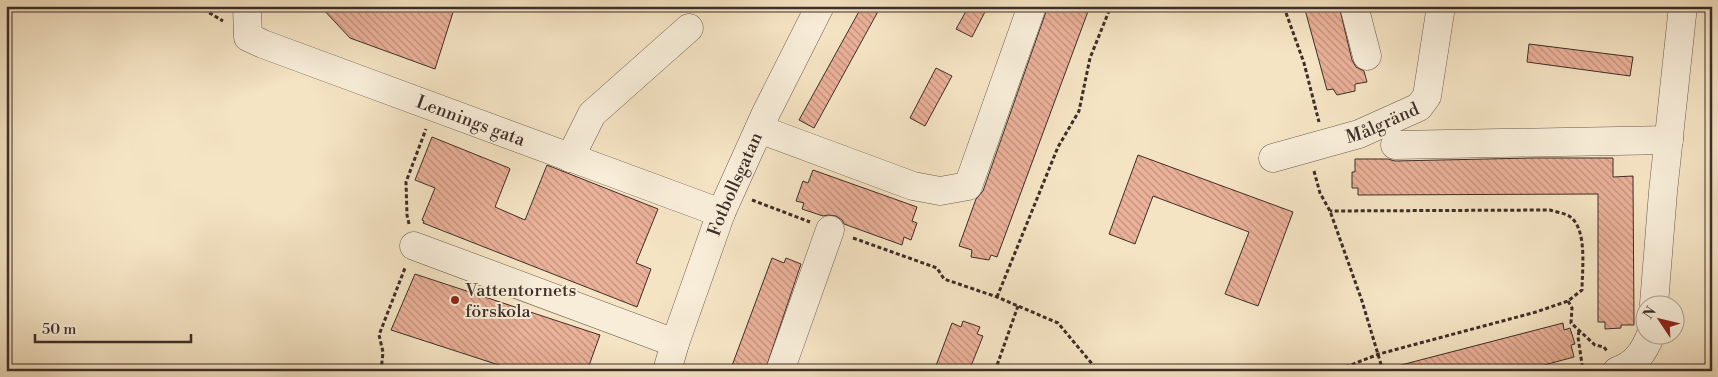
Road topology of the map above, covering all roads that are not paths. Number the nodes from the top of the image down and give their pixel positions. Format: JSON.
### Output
{"nodes":[{"id":1,"x":248,"y":6,"type":"edge"},
{"id":2,"x":820,"y":6,"type":"edge"},
{"id":3,"x":1032,"y":6,"type":"edge"},
{"id":4,"x":1354,"y":6,"type":"edge"},
{"id":5,"x":1441,"y":6,"type":"edge"},
{"id":6,"x":1683,"y":6,"type":"edge"},
{"id":7,"x":689,"y":28,"type":"dead end"},
{"id":8,"x":1367,"y":56,"type":"dead end"},
{"id":9,"x":759,"y":129,"type":"junction"},
{"id":10,"x":1669,"y":140,"type":"junction"},
{"id":11,"x":1394,"y":144,"type":"dead end"},
{"id":12,"x":570,"y":158,"type":"junction"},
{"id":13,"x":1273,"y":158,"type":"dead end"},
{"id":14,"x":726,"y":203,"type":"junction"},
{"id":15,"x":830,"y":230,"type":"road end"},
{"id":16,"x":414,"y":246,"type":"dead end"},
{"id":17,"x":1655,"y":294,"type":"edge"},
{"id":18,"x":675,"y":342,"type":"junction"},
{"id":19,"x":1647,"y":344,"type":"edge"},
{"id":20,"x":1623,"y":368,"type":"edge"},
{"id":21,"x":666,"y":371,"type":"edge"},
{"id":22,"x":780,"y":371,"type":"edge"}],
"edges":[{"from":1,"to":12,"type":"street","name":"Lennings gata"},
{"from":2,"to":9,"type":"street","name":"Fotbollsgatan"},
{"from":3,"to":9,"type":"street"},
{"from":4,"to":8,"type":"street"},
{"from":5,"to":13,"type":"street","name":"Målgränd"},
{"from":6,"to":10,"type":"street"},
{"from":7,"to":12,"type":"street"},
{"from":9,"to":14,"type":"street","name":"Fotbollsgatan"},
{"from":10,"to":11,"type":"street"},
{"from":10,"to":17,"type":"street"},
{"from":12,"to":14,"type":"street","name":"Lennings gata"},
{"from":14,"to":18,"type":"street","name":"Fotbollsgatan"},
{"from":15,"to":22,"type":"street"},
{"from":16,"to":18,"type":"street"},
{"from":18,"to":21,"type":"street","name":"Fotbollsgatan"},
{"from":19,"to":20,"type":"street"}]}
